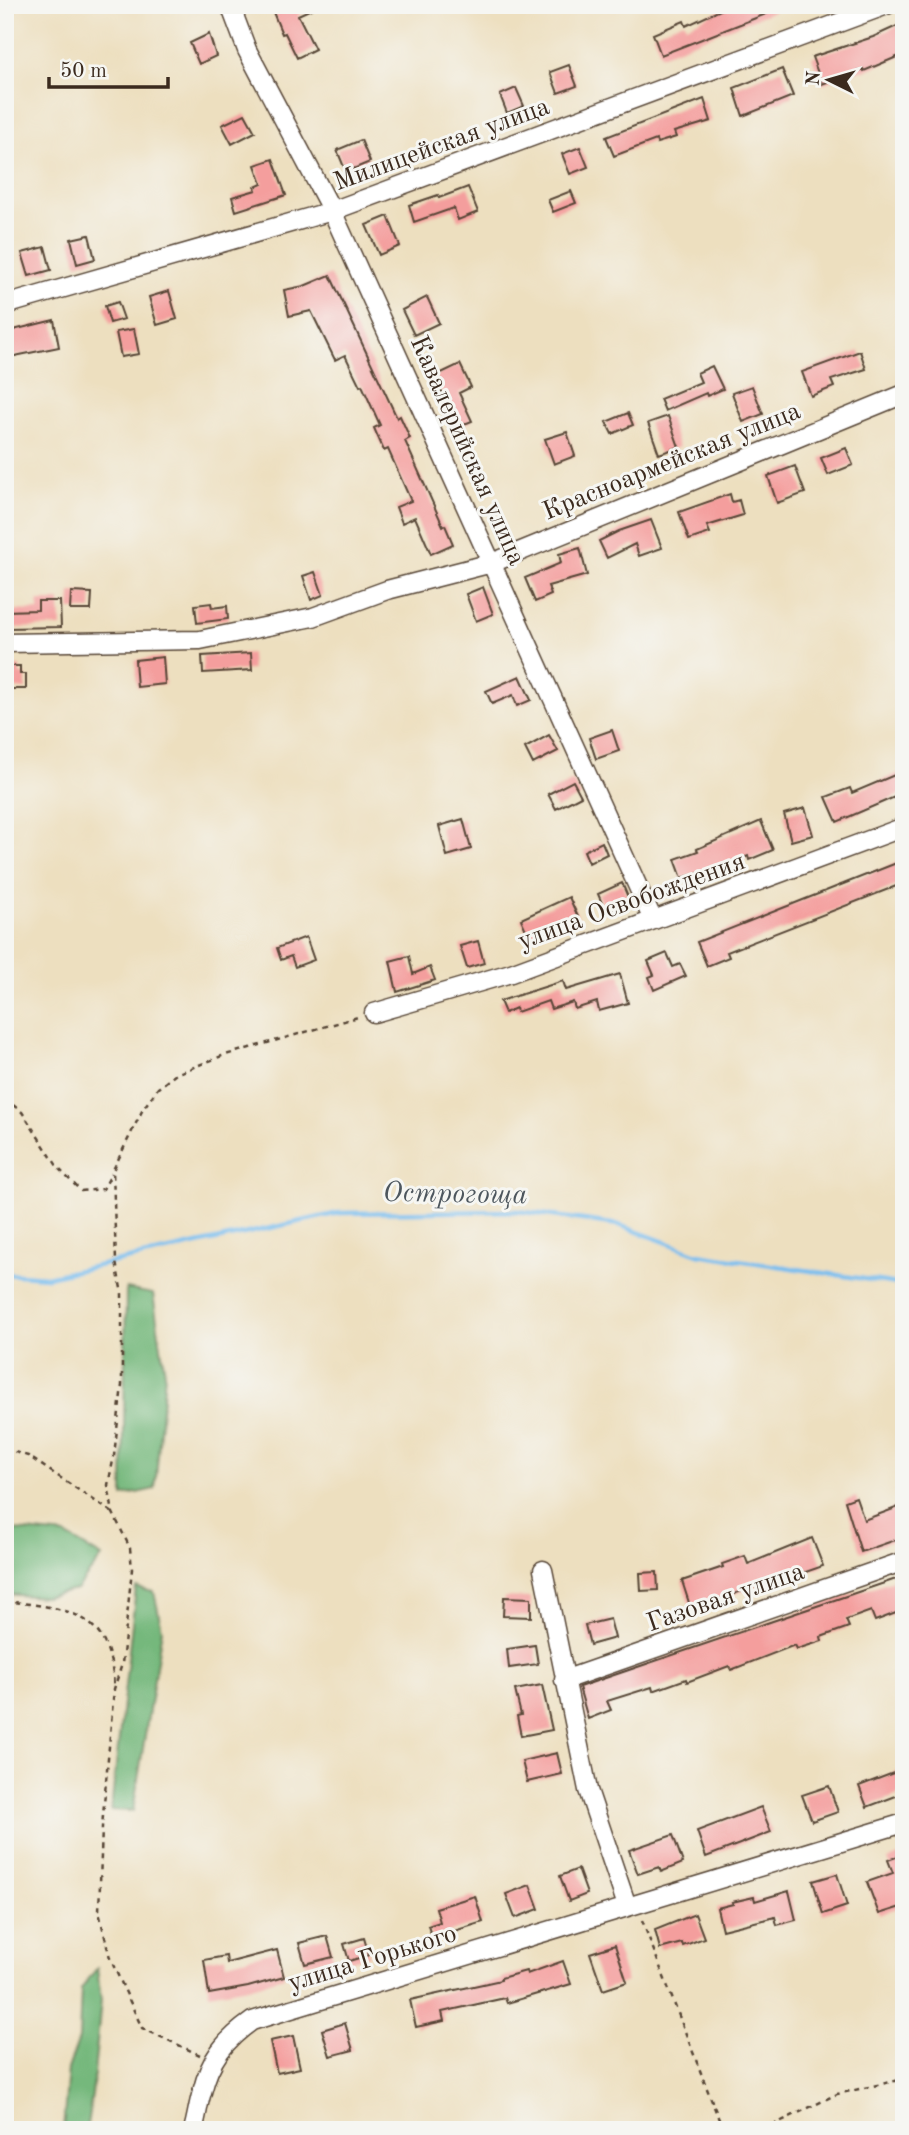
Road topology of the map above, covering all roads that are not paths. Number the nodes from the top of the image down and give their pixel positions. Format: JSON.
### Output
{"nodes":[{"id":1,"x":230,"y":5,"type":"edge"},
{"id":2,"x":887,"y":5,"type":"edge"},
{"id":3,"x":332,"y":211,"type":"junction"},
{"id":4,"x":5,"y":305,"type":"edge"},
{"id":5,"x":904,"y":394,"type":"edge"},
{"id":6,"x":492,"y":563,"type":"junction"},
{"id":7,"x":5,"y":643,"type":"edge"},
{"id":8,"x":904,"y":827,"type":"edge"},
{"id":9,"x":653,"y":920,"type":"junction"},
{"id":10,"x":374,"y":1013,"type":"road end"},
{"id":11,"x":904,"y":1561,"type":"edge"},
{"id":12,"x":542,"y":1570,"type":"dead end"},
{"id":13,"x":564,"y":1680,"type":"junction"},
{"id":14,"x":904,"y":1824,"type":"edge"},
{"id":15,"x":632,"y":1905,"type":"junction"},
{"id":16,"x":194,"y":2128,"type":"edge"}],
"edges":[{"from":1,"to":3,"type":"street","name":"Кавалерийская улица"},
{"from":2,"to":3,"type":"street","name":"Милицейская улица"},
{"from":3,"to":4,"type":"street","name":"Милицейская улица"},
{"from":3,"to":6,"type":"street","name":"Кавалерийская улица"},
{"from":5,"to":6,"type":"street","name":"Красноармейская улица"},
{"from":6,"to":7,"type":"street","name":"Красноармейская улица"},
{"from":6,"to":9,"type":"street","name":"Кавалерийская улица"},
{"from":8,"to":9,"type":"street","name":"улица Освобождения"},
{"from":9,"to":10,"type":"street","name":"улица Освобождения"},
{"from":11,"to":13,"type":"street","name":"Газовая улица"},
{"from":12,"to":13,"type":"street"},
{"from":13,"to":15,"type":"street"},
{"from":14,"to":15,"type":"street","name":"улица Горького"},
{"from":15,"to":16,"type":"street","name":"улица Горького"}]}
